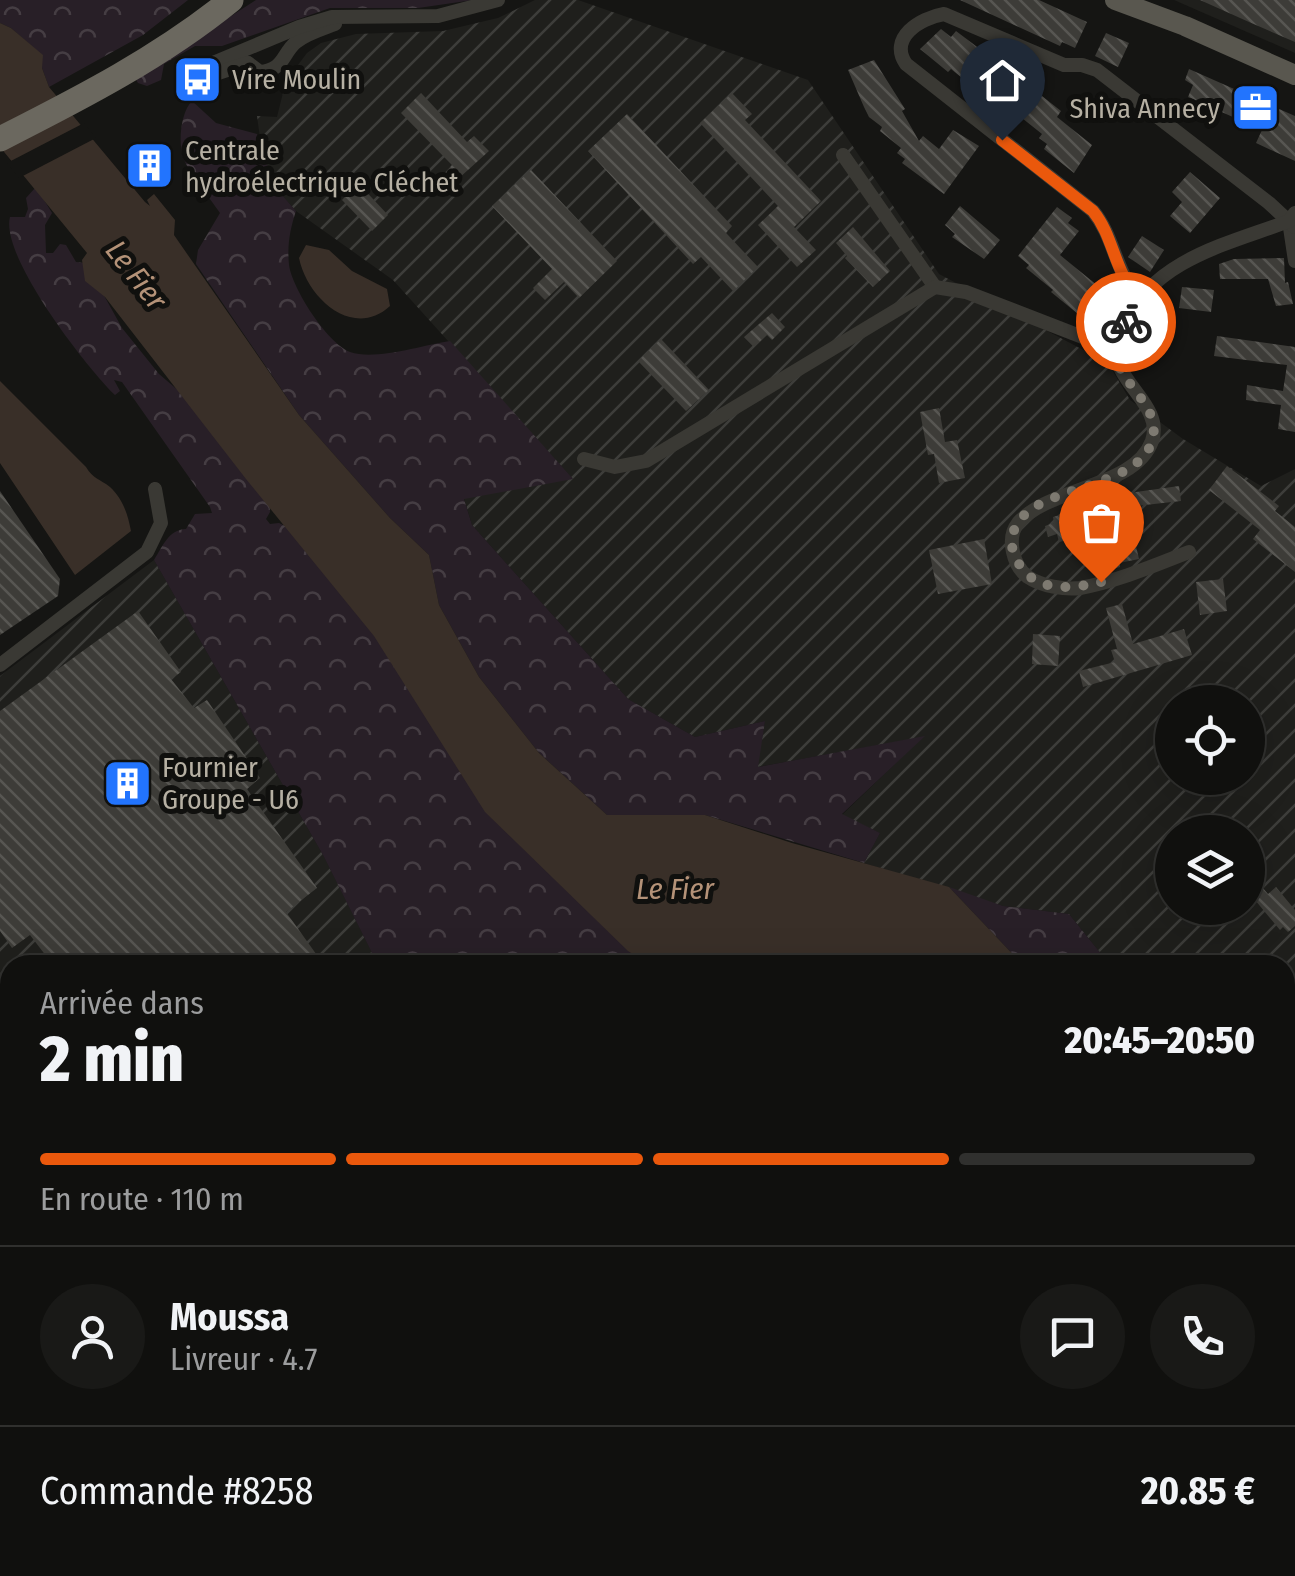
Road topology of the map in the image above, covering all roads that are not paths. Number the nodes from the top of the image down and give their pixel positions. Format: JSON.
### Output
{"nodes":[{"id":1,"x":206,"y":0,"type":"edge"},
{"id":2,"x":231,"y":0,"type":"edge"},
{"id":3,"x":244,"y":0,"type":"edge"},
{"id":4,"x":498,"y":0,"type":"edge"},
{"id":5,"x":1115,"y":0,"type":"edge"},
{"id":6,"x":1144,"y":0,"type":"edge"},
{"id":7,"x":350,"y":18,"type":"junction"},
{"id":8,"x":1180,"y":24,"type":"junction"},
{"id":9,"x":192,"y":32,"type":"junction"},
{"id":10,"x":247,"y":56,"type":"junction"},
{"id":11,"x":119,"y":67,"type":"junction"},
{"id":12,"x":210,"y":70,"type":"dead end"},
{"id":13,"x":1295,"y":75,"type":"edge"},
{"id":14,"x":0,"y":121,"type":"edge"},
{"id":15,"x":0,"y":139,"type":"edge"},
{"id":16,"x":843,"y":155,"type":"dead end"},
{"id":17,"x":1293,"y":221,"type":"edge"},
{"id":18,"x":1295,"y":261,"type":"edge"},
{"id":19,"x":935,"y":287,"type":"junction"},
{"id":20,"x":1140,"y":299,"type":"junction"},
{"id":21,"x":1116,"y":344,"type":"junction"},
{"id":22,"x":584,"y":459,"type":"dead end"},
{"id":23,"x":155,"y":489,"type":"dead end"},
{"id":24,"x":1189,"y":552,"type":"dead end"},
{"id":25,"x":0,"y":665,"type":"edge"}],
"edges":[{"from":1,"to":11,"type":"highway"},
{"from":2,"to":9,"type":"highway"},
{"from":3,"to":9,"type":"highway"},
{"from":4,"to":7,"type":"street"},
{"from":5,"to":8,"type":"main road"},
{"from":6,"to":8,"type":"main road"},
{"from":7,"to":10,"type":"street"},
{"from":7,"to":10,"type":"street"},
{"from":8,"to":13,"type":"main road"},
{"from":9,"to":11,"type":"highway"},
{"from":10,"to":12,"type":"street"},
{"from":11,"to":14,"type":"highway"},
{"from":11,"to":15,"type":"highway"},
{"from":16,"to":19,"type":"street"},
{"from":17,"to":18,"type":"street"},
{"from":17,"to":20,"type":"street"},
{"from":17,"to":20,"type":"street"},
{"from":19,"to":21,"type":"street"},
{"from":19,"to":22,"type":"street"},
{"from":20,"to":21,"type":"street"},
{"from":21,"to":24,"type":"street"},
{"from":23,"to":25,"type":"street"}]}
